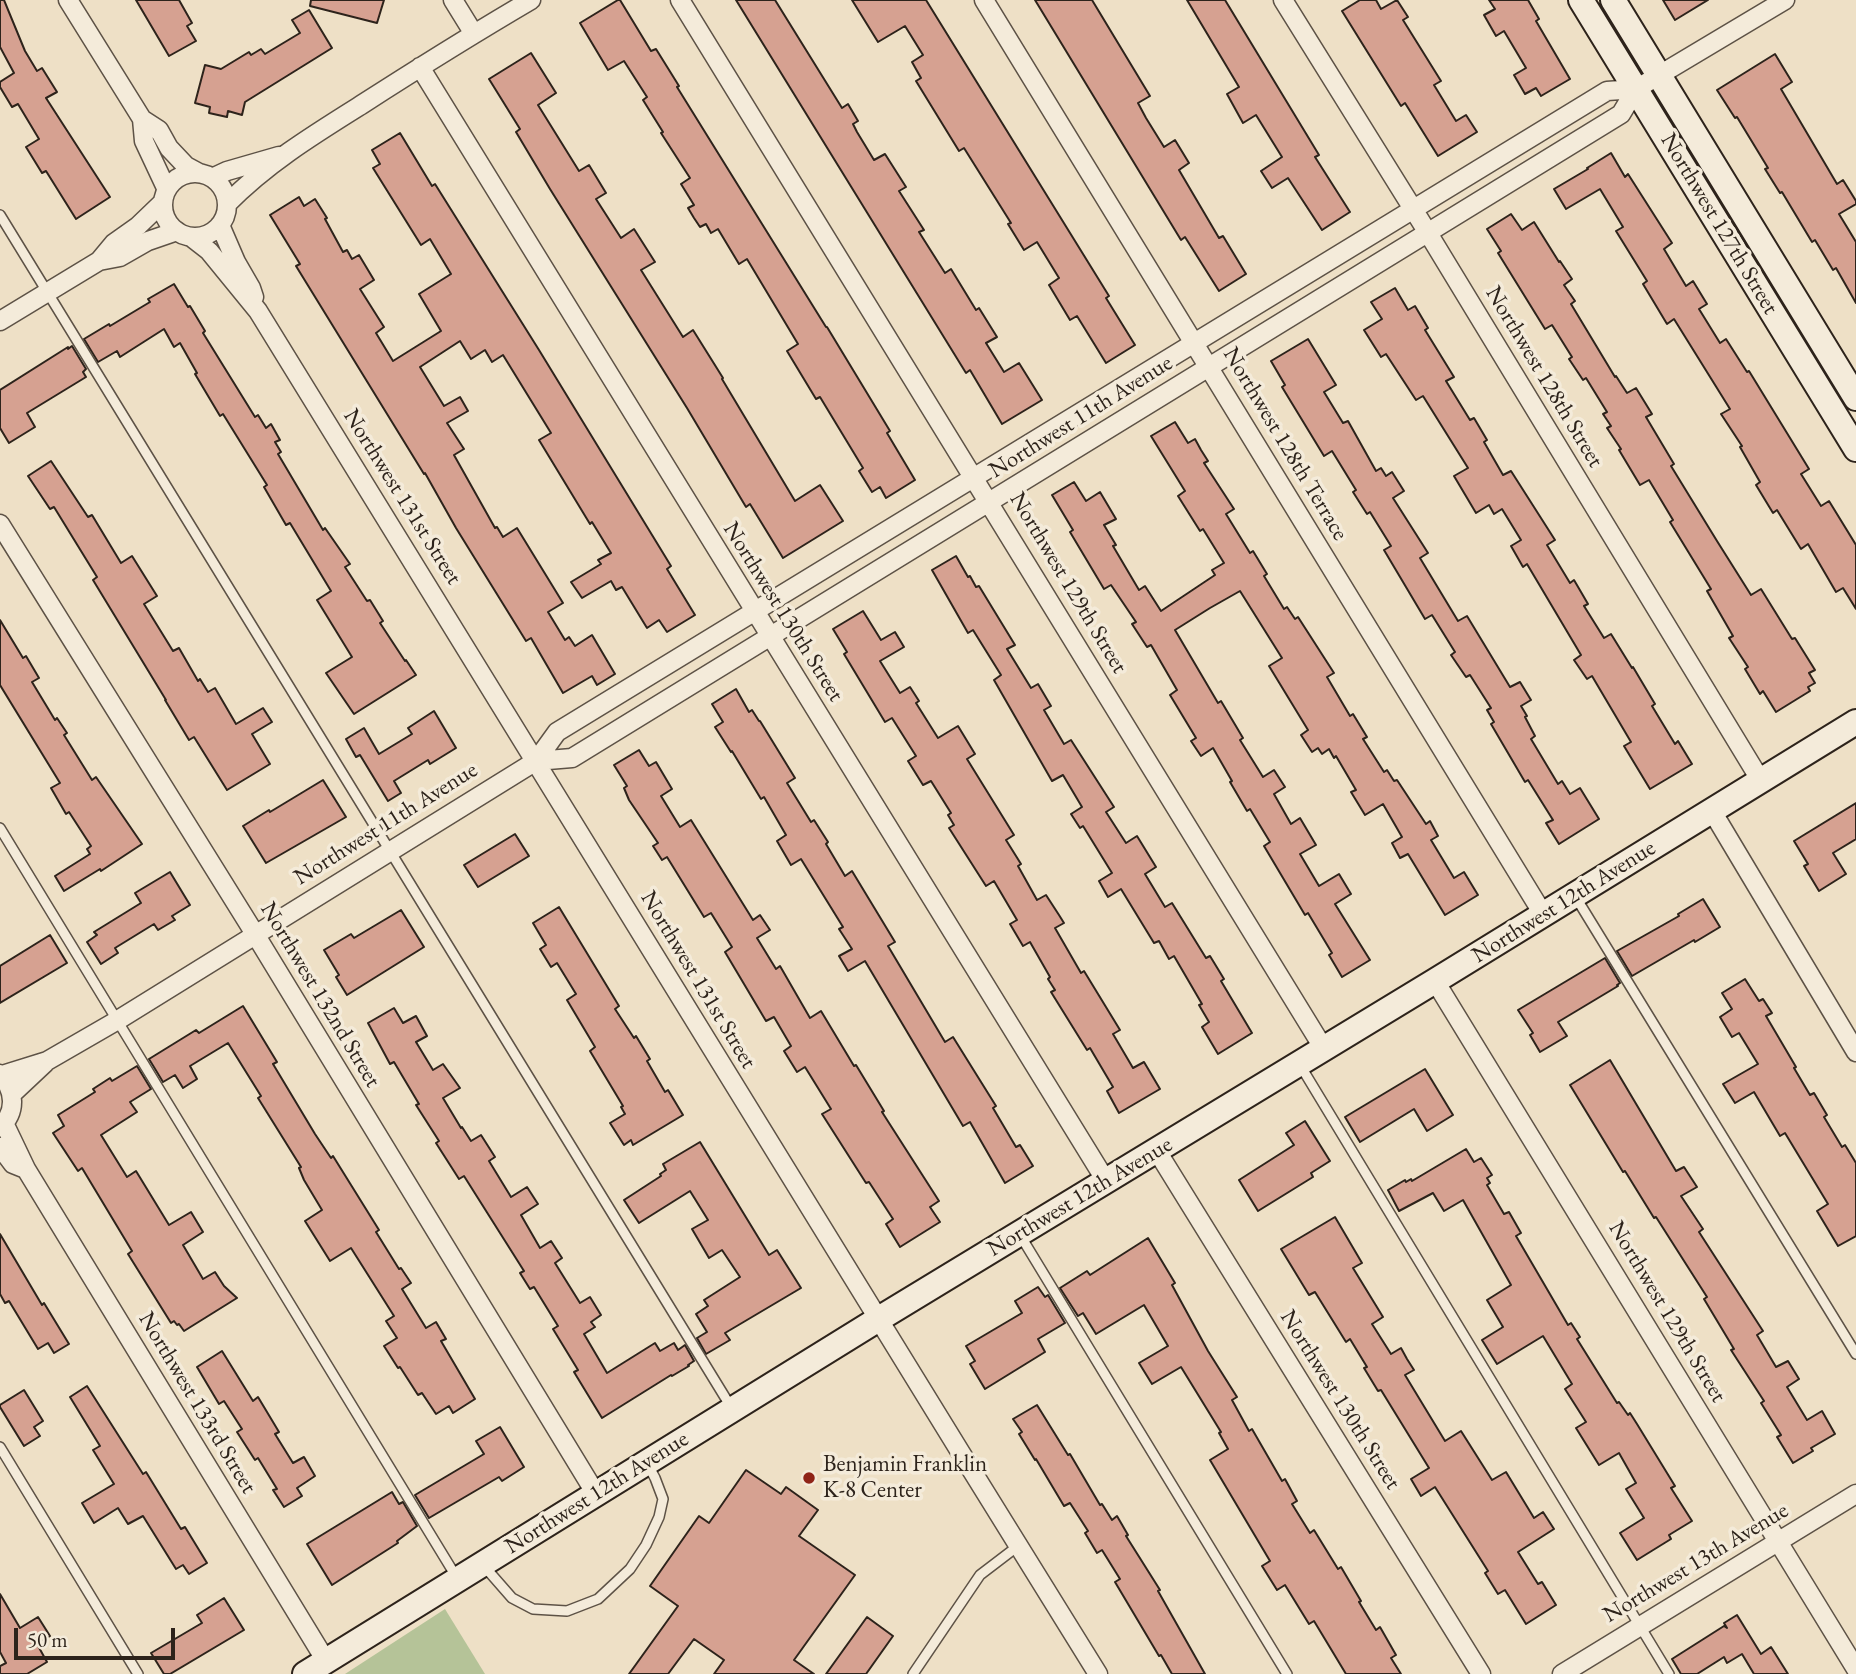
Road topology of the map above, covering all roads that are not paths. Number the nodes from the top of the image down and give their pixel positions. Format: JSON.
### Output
{"nodes":[{"id":1,"x":68,"y":0,"type":"edge"},
{"id":2,"x":453,"y":0,"type":"edge"},
{"id":3,"x":530,"y":0,"type":"edge"},
{"id":4,"x":680,"y":0,"type":"edge"},
{"id":5,"x":984,"y":0,"type":"edge"},
{"id":6,"x":1283,"y":0,"type":"edge"},
{"id":7,"x":1581,"y":0,"type":"edge"},
{"id":8,"x":1612,"y":0,"type":"edge"},
{"id":9,"x":1785,"y":0,"type":"edge"},
{"id":10,"x":474,"y":34,"type":"junction"},
{"id":11,"x":420,"y":67,"type":"junction"},
{"id":12,"x":1659,"y":76,"type":"junction"},
{"id":13,"x":1636,"y":89,"type":"junction"},
{"id":14,"x":142,"y":119,"type":"junction"},
{"id":15,"x":282,"y":155,"type":"junction"},
{"id":16,"x":206,"y":176,"type":"junction"},
{"id":17,"x":165,"y":196,"type":"junction"},
{"id":18,"x":227,"y":204,"type":"junction"},
{"id":19,"x":1413,"y":209,"type":"junction"},
{"id":20,"x":0,"y":215,"type":"edge"},
{"id":21,"x":220,"y":225,"type":"junction"},
{"id":22,"x":1428,"y":233,"type":"junction"},
{"id":23,"x":184,"y":234,"type":"junction"},
{"id":24,"x":99,"y":261,"type":"junction"},
{"id":25,"x":48,"y":292,"type":"junction"},
{"id":26,"x":258,"y":311,"type":"junction"},
{"id":27,"x":0,"y":321,"type":"edge"},
{"id":28,"x":1194,"y":342,"type":"junction"},
{"id":29,"x":1209,"y":367,"type":"junction"},
{"id":30,"x":1856,"y":398,"type":"edge"},
{"id":31,"x":1856,"y":449,"type":"edge"},
{"id":32,"x":974,"y":477,"type":"junction"},
{"id":33,"x":989,"y":502,"type":"junction"},
{"id":34,"x":0,"y":524,"type":"edge"},
{"id":35,"x":754,"y":611,"type":"junction"},
{"id":36,"x":769,"y":636,"type":"junction"},
{"id":37,"x":1856,"y":722,"type":"edge"},
{"id":38,"x":536,"y":761,"type":"junction"},
{"id":39,"x":1760,"y":781,"type":"junction"},
{"id":40,"x":1712,"y":811,"type":"junction"},
{"id":41,"x":0,"y":828,"type":"edge"},
{"id":42,"x":391,"y":850,"type":"junction"},
{"id":43,"x":1574,"y":895,"type":"junction"},
{"id":44,"x":1543,"y":914,"type":"junction"},
{"id":45,"x":255,"y":934,"type":"junction"},
{"id":46,"x":1435,"y":981,"type":"junction"},
{"id":47,"x":118,"y":1020,"type":"junction"},
{"id":48,"x":1324,"y":1049,"type":"junction"},
{"id":49,"x":1856,"y":1052,"type":"edge"},
{"id":50,"x":47,"y":1061,"type":"junction"},
{"id":51,"x":1300,"y":1064,"type":"junction"},
{"id":52,"x":1,"y":1075,"type":"edge"},
{"id":53,"x":12,"y":1094,"type":"junction"},
{"id":54,"x":2,"y":1125,"type":"edge"},
{"id":55,"x":0,"y":1147,"type":"edge"},
{"id":56,"x":1157,"y":1151,"type":"junction"},
{"id":57,"x":26,"y":1170,"type":"junction"},
{"id":58,"x":1106,"y":1181,"type":"junction"},
{"id":59,"x":1019,"y":1234,"type":"junction"},
{"id":60,"x":877,"y":1320,"type":"junction"},
{"id":61,"x":1856,"y":1354,"type":"edge"},
{"id":62,"x":732,"y":1409,"type":"junction"},
{"id":63,"x":0,"y":1447,"type":"edge"},
{"id":64,"x":646,"y":1462,"type":"junction"},
{"id":65,"x":596,"y":1494,"type":"junction"},
{"id":66,"x":1856,"y":1494,"type":"edge"},
{"id":67,"x":1779,"y":1543,"type":"junction"},
{"id":68,"x":1018,"y":1546,"type":"junction"},
{"id":69,"x":482,"y":1564,"type":"junction"},
{"id":70,"x":458,"y":1580,"type":"junction"},
{"id":71,"x":1640,"y":1626,"type":"junction"},
{"id":72,"x":315,"y":1668,"type":"edge"},
{"id":73,"x":1856,"y":1669,"type":"edge"},
{"id":74,"x":138,"y":1674,"type":"edge"},
{"id":75,"x":913,"y":1674,"type":"edge"},
{"id":76,"x":1098,"y":1674,"type":"edge"},
{"id":77,"x":1287,"y":1674,"type":"edge"},
{"id":78,"x":1481,"y":1674,"type":"edge"},
{"id":79,"x":1562,"y":1674,"type":"edge"},
{"id":80,"x":1669,"y":1674,"type":"edge"}],
"edges":[{"from":1,"to":14,"type":"street"},
{"from":2,"to":10,"type":"street"},
{"from":3,"to":10,"type":"street"},
{"from":4,"to":32,"type":"street","name":"Northwest 129th Street"},
{"from":5,"to":28,"type":"street","name":"Northwest 128th Terrace"},
{"from":6,"to":19,"type":"street","name":"Northwest 128th Street"},
{"from":7,"to":13,"type":"street","name":"Northwest 127th Street"},
{"from":8,"to":12,"type":"street","name":"Northwest 127th Street"},
{"from":9,"to":12,"type":"street","name":"Northwest 11th Avenue"},
{"from":10,"to":11,"type":"street"},
{"from":11,"to":15,"type":"street"},
{"from":11,"to":35,"type":"street","name":"Northwest 130th Street"},
{"from":12,"to":13,"type":"street","name":"Northwest 11th Avenue"},
{"from":12,"to":30,"type":"street","name":"Northwest 127th Street"},
{"from":13,"to":19,"type":"street","name":"Northwest 11th Avenue"},
{"from":13,"to":22,"type":"street","name":"Northwest 11th Avenue"},
{"from":13,"to":31,"type":"street","name":"Northwest 127th Street"},
{"from":14,"to":16,"type":"street"},
{"from":14,"to":17,"type":"street"},
{"from":15,"to":16,"type":"street"},
{"from":15,"to":18,"type":"street"},
{"from":16,"to":17,"type":"street"},
{"from":16,"to":18,"type":"street"},
{"from":17,"to":23,"type":"street"},
{"from":17,"to":24,"type":"street"},
{"from":18,"to":21,"type":"street"},
{"from":19,"to":22,"type":"street","name":"Northwest 128th Street"},
{"from":19,"to":28,"type":"street","name":"Northwest 11th Avenue"},
{"from":20,"to":25,"type":"lane"},
{"from":21,"to":23,"type":"street"},
{"from":21,"to":26,"type":"street","name":"Northwest 131st Street"},
{"from":22,"to":29,"type":"street","name":"Northwest 11th Avenue"},
{"from":22,"to":39,"type":"street","name":"Northwest 128th Street"},
{"from":23,"to":24,"type":"street"},
{"from":23,"to":26,"type":"street","name":"Northwest 131st Street"},
{"from":24,"to":25,"type":"street"},
{"from":25,"to":27,"type":"street"},
{"from":25,"to":42,"type":"lane"},
{"from":26,"to":38,"type":"street","name":"Northwest 131st Street"},
{"from":28,"to":29,"type":"street","name":"Northwest 128th Terrace"},
{"from":28,"to":32,"type":"street","name":"Northwest 11th Avenue"},
{"from":29,"to":33,"type":"street","name":"Northwest 11th Avenue"},
{"from":29,"to":44,"type":"street","name":"Northwest 128th Terrace"},
{"from":32,"to":33,"type":"street","name":"Northwest 129th Street"},
{"from":32,"to":35,"type":"street","name":"Northwest 11th Avenue"},
{"from":33,"to":36,"type":"street","name":"Northwest 11th Avenue"},
{"from":33,"to":48,"type":"street","name":"Northwest 129th Street"},
{"from":34,"to":45,"type":"street","name":"Northwest 132nd Street"},
{"from":35,"to":36,"type":"street","name":"Northwest 130th Street"},
{"from":35,"to":38,"type":"street","name":"Northwest 11th Avenue"},
{"from":36,"to":38,"type":"street","name":"Northwest 11th Avenue"},
{"from":36,"to":58,"type":"street","name":"Northwest 130th Street"},
{"from":37,"to":39,"type":"street","name":"Northwest 12th Avenue"},
{"from":38,"to":42,"type":"street","name":"Northwest 11th Avenue"},
{"from":38,"to":60,"type":"street","name":"Northwest 131st Street"},
{"from":39,"to":40,"type":"street","name":"Northwest 12th Avenue"},
{"from":40,"to":43,"type":"street","name":"Northwest 12th Avenue"},
{"from":40,"to":49,"type":"street"},
{"from":41,"to":47,"type":"lane"},
{"from":42,"to":45,"type":"street","name":"Northwest 11th Avenue"},
{"from":42,"to":62,"type":"lane"},
{"from":43,"to":44,"type":"street","name":"Northwest 12th Avenue"},
{"from":43,"to":61,"type":"lane"},
{"from":44,"to":46,"type":"street","name":"Northwest 12th Avenue"},
{"from":45,"to":47,"type":"street","name":"Northwest 11th Avenue"},
{"from":45,"to":65,"type":"street","name":"Northwest 132nd Street"},
{"from":46,"to":48,"type":"street","name":"Northwest 12th Avenue"},
{"from":46,"to":67,"type":"street","name":"Northwest 129th Street"},
{"from":47,"to":50,"type":"street","name":"Northwest 11th Avenue"},
{"from":47,"to":70,"type":"lane"},
{"from":48,"to":51,"type":"street","name":"Northwest 12th Avenue"},
{"from":50,"to":52,"type":"street","name":"Northwest 11th Avenue"},
{"from":50,"to":53,"type":"street","name":"Northwest 11th Avenue"},
{"from":51,"to":56,"type":"street","name":"Northwest 12th Avenue"},
{"from":51,"to":71,"type":"lane"},
{"from":52,"to":53,"type":"street"},
{"from":53,"to":54,"type":"street"},
{"from":54,"to":57,"type":"street","name":"Northwest 133rd Street"},
{"from":55,"to":57,"type":"street","name":"Northwest 133rd Street"},
{"from":56,"to":58,"type":"street","name":"Northwest 12th Avenue"},
{"from":56,"to":78,"type":"street","name":"Northwest 130th Street"},
{"from":57,"to":72,"type":"street","name":"Northwest 133rd Street"},
{"from":58,"to":59,"type":"street","name":"Northwest 12th Avenue"},
{"from":59,"to":60,"type":"street","name":"Northwest 12th Avenue"},
{"from":59,"to":77,"type":"lane"},
{"from":60,"to":62,"type":"street","name":"Northwest 12th Avenue"},
{"from":60,"to":68,"type":"street","name":"Northwest 131st Street"},
{"from":62,"to":64,"type":"street","name":"Northwest 12th Avenue"},
{"from":63,"to":74,"type":"lane"},
{"from":64,"to":65,"type":"street","name":"Northwest 12th Avenue"},
{"from":64,"to":69,"type":"lane"},
{"from":65,"to":69,"type":"street","name":"Northwest 12th Avenue"},
{"from":66,"to":67,"type":"street","name":"Northwest 13th Avenue"},
{"from":67,"to":71,"type":"street","name":"Northwest 13th Avenue"},
{"from":67,"to":73,"type":"street","name":"Northwest 129th Street"},
{"from":68,"to":75,"type":"lane"},
{"from":68,"to":76,"type":"street","name":"Northwest 131st Street"},
{"from":69,"to":70,"type":"street","name":"Northwest 12th Avenue"},
{"from":70,"to":72,"type":"street","name":"Northwest 12th Avenue"},
{"from":71,"to":79,"type":"street","name":"Northwest 13th Avenue"},
{"from":71,"to":80,"type":"lane"}]}
